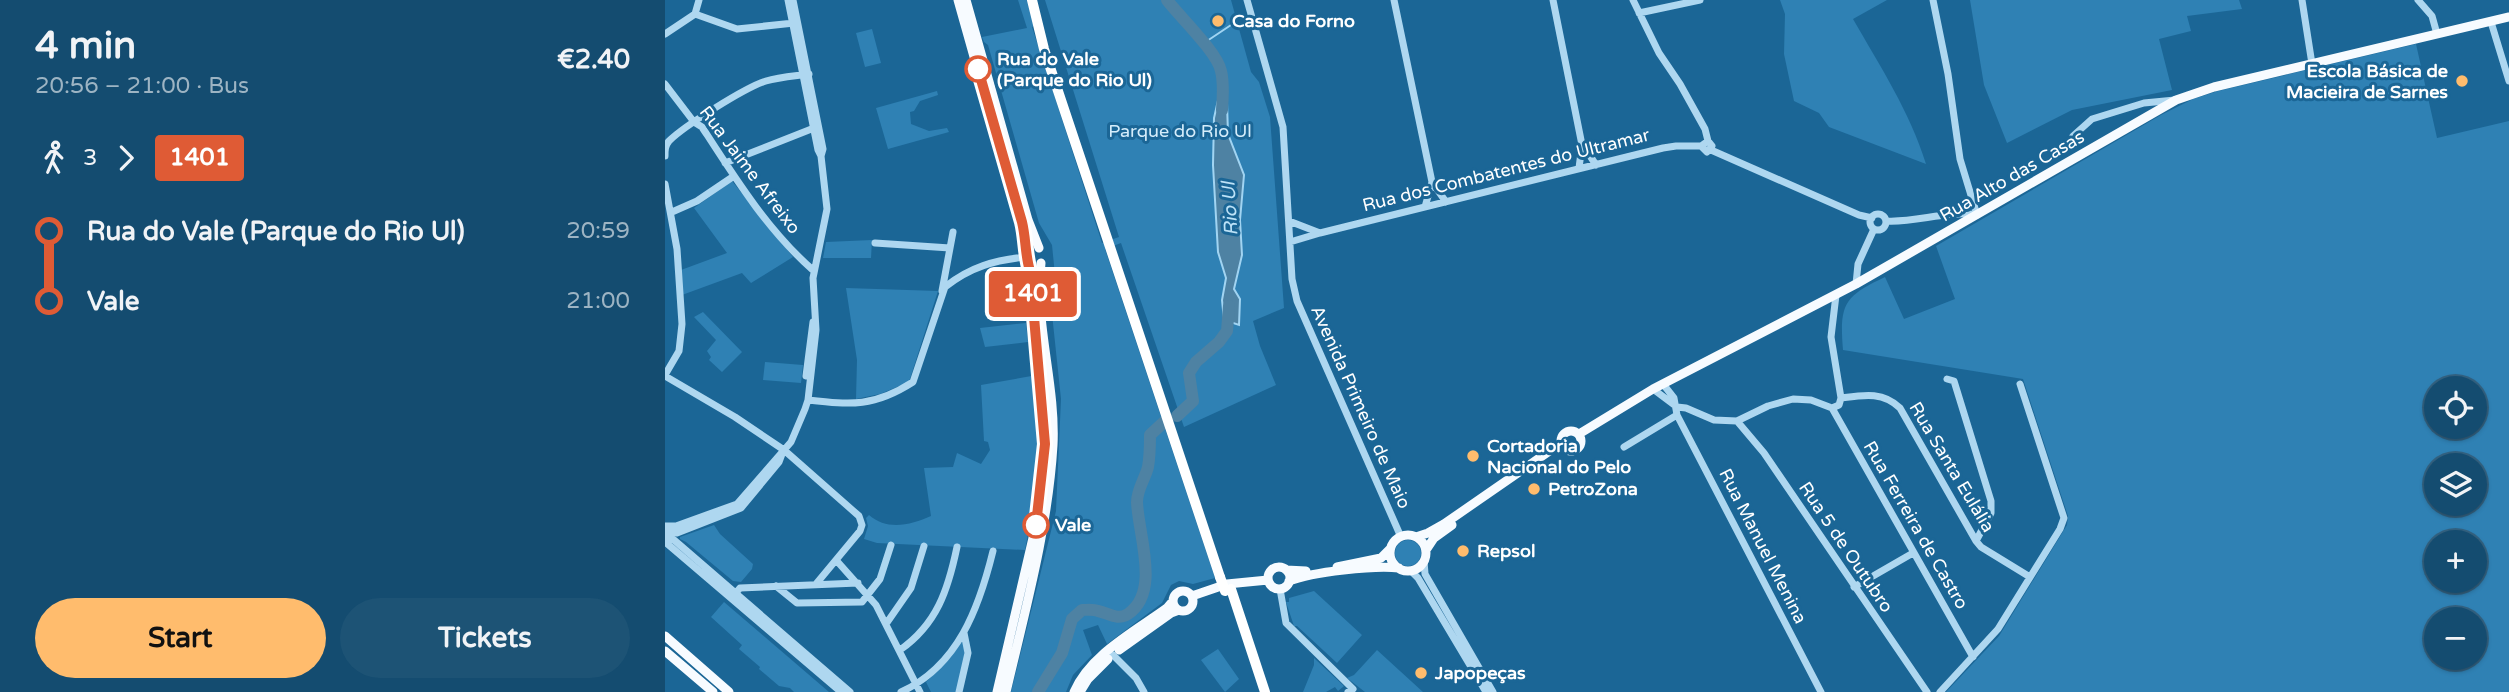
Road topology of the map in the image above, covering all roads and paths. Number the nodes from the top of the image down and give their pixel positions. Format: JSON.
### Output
{"nodes":[{"id":1,"x":699,"y":0,"type":"edge"},
{"id":2,"x":791,"y":0,"type":"edge"},
{"id":3,"x":958,"y":0,"type":"edge"},
{"id":4,"x":966,"y":0,"type":"edge"},
{"id":5,"x":1034,"y":0,"type":"edge"},
{"id":6,"x":1247,"y":0,"type":"edge"},
{"id":7,"x":1394,"y":0,"type":"edge"},
{"id":8,"x":1553,"y":0,"type":"edge"},
{"id":9,"x":1633,"y":0,"type":"edge"},
{"id":10,"x":1700,"y":0,"type":"edge"},
{"id":11,"x":1933,"y":0,"type":"edge"},
{"id":12,"x":2302,"y":0,"type":"edge"},
{"id":13,"x":2418,"y":0,"type":"edge"},
{"id":14,"x":1639,"y":13,"type":"junction"},
{"id":15,"x":695,"y":14,"type":"junction"},
{"id":16,"x":2509,"y":17,"type":"edge"},
{"id":17,"x":2491,"y":22,"type":"junction"},
{"id":18,"x":794,"y":23,"type":"junction"},
{"id":19,"x":665,"y":34,"type":"edge"},
{"id":20,"x":2437,"y":34,"type":"junction"},
{"id":21,"x":2312,"y":64,"type":"junction"},
{"id":22,"x":807,"y":74,"type":"junction"},
{"id":23,"x":2509,"y":81,"type":"edge"},
{"id":24,"x":665,"y":85,"type":"edge"},
{"id":25,"x":2176,"y":100,"type":"junction"},
{"id":26,"x":694,"y":122,"type":"junction"},
{"id":27,"x":814,"y":128,"type":"junction"},
{"id":28,"x":2073,"y":136,"type":"dead end"},
{"id":29,"x":1705,"y":144,"type":"junction"},
{"id":30,"x":1582,"y":145,"type":"junction"},
{"id":31,"x":665,"y":156,"type":"edge"},
{"id":32,"x":821,"y":156,"type":"junction"},
{"id":33,"x":725,"y":163,"type":"junction"},
{"id":34,"x":1596,"y":164,"type":"junction"},
{"id":35,"x":1579,"y":168,"type":"junction"},
{"id":36,"x":734,"y":176,"type":"junction"},
{"id":37,"x":1432,"y":182,"type":"junction"},
{"id":38,"x":665,"y":184,"type":"edge"},
{"id":39,"x":1446,"y":202,"type":"junction"},
{"id":40,"x":1425,"y":207,"type":"junction"},
{"id":41,"x":672,"y":212,"type":"junction"},
{"id":42,"x":1977,"y":215,"type":"junction"},
{"id":43,"x":1872,"y":218,"type":"junction"},
{"id":44,"x":1289,"y":221,"type":"junction"},
{"id":45,"x":1886,"y":221,"type":"junction"},
{"id":46,"x":1874,"y":229,"type":"junction"},
{"id":47,"x":953,"y":232,"type":"dead end"},
{"id":48,"x":1320,"y":233,"type":"junction"},
{"id":49,"x":1290,"y":242,"type":"junction"},
{"id":50,"x":874,"y":243,"type":"dead end"},
{"id":51,"x":950,"y":248,"type":"junction"},
{"id":52,"x":1039,"y":248,"type":"junction"},
{"id":53,"x":1027,"y":256,"type":"junction"},
{"id":54,"x":1041,"y":263,"type":"junction"},
{"id":55,"x":814,"y":271,"type":"junction"},
{"id":56,"x":1856,"y":285,"type":"junction"},
{"id":57,"x":1836,"y":295,"type":"junction"},
{"id":58,"x":942,"y":296,"type":"junction"},
{"id":59,"x":814,"y":320,"type":"junction"},
{"id":60,"x":665,"y":376,"type":"edge"},
{"id":61,"x":1947,"y":379,"type":"dead end"},
{"id":62,"x":1663,"y":384,"type":"junction"},
{"id":63,"x":2020,"y":384,"type":"dead end"},
{"id":64,"x":1653,"y":389,"type":"junction"},
{"id":65,"x":1841,"y":398,"type":"junction"},
{"id":66,"x":808,"y":400,"type":"junction"},
{"id":67,"x":1832,"y":408,"type":"junction"},
{"id":68,"x":1677,"y":411,"type":"junction"},
{"id":69,"x":1737,"y":421,"type":"junction"},
{"id":70,"x":1579,"y":434,"type":"junction"},
{"id":71,"x":1563,"y":446,"type":"junction"},
{"id":72,"x":1624,"y":447,"type":"dead end"},
{"id":73,"x":784,"y":450,"type":"junction"},
{"id":74,"x":665,"y":526,"type":"edge"},
{"id":75,"x":665,"y":537,"type":"edge"},
{"id":76,"x":1401,"y":537,"type":"junction"},
{"id":77,"x":1416,"y":537,"type":"junction"},
{"id":78,"x":1976,"y":541,"type":"junction"},
{"id":79,"x":891,"y":545,"type":"dead end"},
{"id":80,"x":924,"y":546,"type":"dead end"},
{"id":81,"x":957,"y":547,"type":"dead end"},
{"id":82,"x":1390,"y":549,"type":"junction"},
{"id":83,"x":1426,"y":550,"type":"junction"},
{"id":84,"x":993,"y":551,"type":"dead end"},
{"id":85,"x":1913,"y":553,"type":"junction"},
{"id":86,"x":836,"y":560,"type":"junction"},
{"id":87,"x":1424,"y":561,"type":"junction"},
{"id":88,"x":1399,"y":569,"type":"junction"},
{"id":89,"x":1286,"y":570,"type":"junction"},
{"id":90,"x":1411,"y":571,"type":"junction"},
{"id":91,"x":2030,"y":577,"type":"junction"},
{"id":92,"x":1268,"y":580,"type":"junction"},
{"id":93,"x":1289,"y":582,"type":"junction"},
{"id":94,"x":858,"y":583,"type":"junction"},
{"id":95,"x":816,"y":584,"type":"junction"},
{"id":96,"x":776,"y":586,"type":"junction"},
{"id":97,"x":1854,"y":587,"type":"junction"},
{"id":98,"x":1280,"y":589,"type":"junction"},
{"id":99,"x":735,"y":594,"type":"junction"},
{"id":100,"x":868,"y":595,"type":"junction"},
{"id":101,"x":1192,"y":596,"type":"junction"},
{"id":102,"x":1173,"y":601,"type":"junction"},
{"id":103,"x":1179,"y":610,"type":"junction"},
{"id":104,"x":886,"y":624,"type":"junction"},
{"id":105,"x":964,"y":633,"type":"junction"},
{"id":106,"x":665,"y":636,"type":"edge"},
{"id":107,"x":900,"y":650,"type":"junction"},
{"id":108,"x":665,"y":651,"type":"edge"},
{"id":109,"x":1113,"y":655,"type":"junction"},
{"id":110,"x":1973,"y":657,"type":"junction"},
{"id":111,"x":919,"y":688,"type":"edge"},
{"id":112,"x":713,"y":692,"type":"edge"},
{"id":113,"x":729,"y":692,"type":"edge"},
{"id":114,"x":841,"y":692,"type":"edge"},
{"id":115,"x":850,"y":692,"type":"edge"},
{"id":116,"x":901,"y":692,"type":"edge"},
{"id":117,"x":959,"y":692,"type":"edge"},
{"id":118,"x":997,"y":692,"type":"edge"},
{"id":119,"x":1006,"y":692,"type":"edge"},
{"id":120,"x":1074,"y":692,"type":"edge"},
{"id":121,"x":1080,"y":692,"type":"edge"},
{"id":122,"x":1144,"y":692,"type":"edge"},
{"id":123,"x":1263,"y":692,"type":"edge"},
{"id":124,"x":1348,"y":692,"type":"edge"},
{"id":125,"x":1486,"y":692,"type":"edge"},
{"id":126,"x":1493,"y":692,"type":"edge"},
{"id":127,"x":1821,"y":692,"type":"edge"},
{"id":128,"x":1927,"y":692,"type":"edge"},
{"id":129,"x":1941,"y":692,"type":"edge"}],
"edges":[{"from":1,"to":15,"type":"street"},
{"from":2,"to":18,"type":"street"},
{"from":2,"to":22,"type":"street"},
{"from":3,"to":53,"type":"main road"},
{"from":4,"to":52,"type":"main road"},
{"from":5,"to":123,"type":"highway"},
{"from":6,"to":44,"type":"street","name":"Avenida Primeiro de Maio"},
{"from":7,"to":37,"type":"street"},
{"from":8,"to":30,"type":"street"},
{"from":9,"to":14,"type":"street"},
{"from":10,"to":14,"type":"street"},
{"from":11,"to":42,"type":"street"},
{"from":12,"to":21,"type":"street"},
{"from":13,"to":20,"type":"street"},
{"from":14,"to":29,"type":"street"},
{"from":15,"to":18,"type":"street"},
{"from":15,"to":19,"type":"street"},
{"from":16,"to":17,"type":"main road","name":"Rua Alto das Casas"},
{"from":17,"to":20,"type":"main road","name":"Rua Alto das Casas"},
{"from":17,"to":23,"type":"street"},
{"from":18,"to":22,"type":"street"},
{"from":20,"to":21,"type":"main road","name":"Rua Alto das Casas"},
{"from":21,"to":25,"type":"main road","name":"Rua Alto das Casas"},
{"from":22,"to":26,"type":"street"},
{"from":22,"to":27,"type":"street"},
{"from":22,"to":32,"type":"street"},
{"from":24,"to":26,"type":"street","name":"Rua Jaime Afreixo"},
{"from":25,"to":28,"type":"street"},
{"from":25,"to":42,"type":"main road","name":"Rua Alto das Casas"},
{"from":26,"to":31,"type":"street"},
{"from":26,"to":33,"type":"street","name":"Rua Jaime Afreixo"},
{"from":27,"to":32,"type":"street"},
{"from":27,"to":33,"type":"street"},
{"from":29,"to":34,"type":"street","name":"Rua dos Combatentes do Ultramar"},
{"from":29,"to":43,"type":"street"},
{"from":30,"to":34,"type":"street"},
{"from":30,"to":35,"type":"street"},
{"from":32,"to":55,"type":"street"},
{"from":33,"to":36,"type":"street","name":"Rua Jaime Afreixo"},
{"from":34,"to":35,"type":"street","name":"Rua dos Combatentes do Ultramar"},
{"from":35,"to":39,"type":"street","name":"Rua dos Combatentes do Ultramar"},
{"from":36,"to":41,"type":"street"},
{"from":36,"to":55,"type":"street","name":"Rua Jaime Afreixo"},
{"from":37,"to":39,"type":"street"},
{"from":37,"to":40,"type":"street"},
{"from":38,"to":41,"type":"street"},
{"from":39,"to":40,"type":"street","name":"Rua dos Combatentes do Ultramar"},
{"from":40,"to":48,"type":"street","name":"Rua dos Combatentes do Ultramar"},
{"from":41,"to":60,"type":"street"},
{"from":42,"to":45,"type":"street"},
{"from":42,"to":56,"type":"main road","name":"Rua Alto das Casas"},
{"from":43,"to":45,"type":"street"},
{"from":43,"to":46,"type":"street"},
{"from":44,"to":48,"type":"street"},
{"from":44,"to":49,"type":"street","name":"Avenida Primeiro de Maio"},
{"from":45,"to":46,"type":"street"},
{"from":46,"to":56,"type":"street"},
{"from":47,"to":51,"type":"street"},
{"from":48,"to":49,"type":"street","name":"Rua dos Combatentes do Ultramar"},
{"from":49,"to":76,"type":"street","name":"Avenida Primeiro de Maio"},
{"from":50,"to":51,"type":"street"},
{"from":51,"to":58,"type":"street"},
{"from":52,"to":53,"type":"main road"},
{"from":52,"to":54,"type":"main road"},
{"from":53,"to":54,"type":"main road"},
{"from":53,"to":58,"type":"street"},
{"from":53,"to":118,"type":"main road"},
{"from":54,"to":119,"type":"main road"},
{"from":55,"to":59,"type":"street"},
{"from":56,"to":57,"type":"main road","name":"Rua Alto das Casas"},
{"from":57,"to":62,"type":"main road","name":"Rua Alto das Casas"},
{"from":57,"to":65,"type":"street"},
{"from":58,"to":66,"type":"street"},
{"from":59,"to":66,"type":"street"},
{"from":59,"to":73,"type":"street"},
{"from":60,"to":73,"type":"street"},
{"from":61,"to":78,"type":"street"},
{"from":62,"to":64,"type":"main road","name":"Rua Alto das Casas"},
{"from":62,"to":68,"type":"street","name":"Rua Manuel Menina"},
{"from":63,"to":91,"type":"street"},
{"from":64,"to":68,"type":"street"},
{"from":64,"to":70,"type":"main road","name":"Rua Alto das Casas"},
{"from":65,"to":67,"type":"street"},
{"from":65,"to":78,"type":"street","name":"Rua Santa Eulália"},
{"from":66,"to":73,"type":"street"},
{"from":67,"to":69,"type":"street"},
{"from":67,"to":85,"type":"street","name":"Rua Ferreira de Castro"},
{"from":68,"to":69,"type":"street"},
{"from":68,"to":72,"type":"street"},
{"from":68,"to":127,"type":"street","name":"Rua Manuel Menina"},
{"from":69,"to":97,"type":"street","name":"Rua 5 de Outubro"},
{"from":70,"to":71,"type":"main road"},
{"from":70,"to":71,"type":"main road"},
{"from":71,"to":77,"type":"main road"},
{"from":71,"to":83,"type":"main road"},
{"from":73,"to":74,"type":"street"},
{"from":73,"to":75,"type":"street"},
{"from":73,"to":86,"type":"street"},
{"from":75,"to":99,"type":"street"},
{"from":75,"to":114,"type":"street"},
{"from":76,"to":77,"type":"main road"},
{"from":76,"to":82,"type":"main road"},
{"from":77,"to":83,"type":"main road"},
{"from":78,"to":91,"type":"street","name":"Rua Santa Eulália"},
{"from":79,"to":100,"type":"street"},
{"from":80,"to":104,"type":"street"},
{"from":81,"to":107,"type":"street"},
{"from":82,"to":88,"type":"main road"},
{"from":82,"to":89,"type":"main road"},
{"from":83,"to":87,"type":"main road"},
{"from":84,"to":105,"type":"street"},
{"from":85,"to":97,"type":"street"},
{"from":85,"to":110,"type":"street","name":"Rua Ferreira de Castro"},
{"from":86,"to":94,"type":"street"},
{"from":86,"to":95,"type":"street"},
{"from":87,"to":90,"type":"main road"},
{"from":87,"to":126,"type":"street"},
{"from":88,"to":90,"type":"main road"},
{"from":88,"to":93,"type":"main road"},
{"from":89,"to":92,"type":"main road"},
{"from":89,"to":93,"type":"main road"},
{"from":90,"to":125,"type":"street"},
{"from":91,"to":110,"type":"street"},
{"from":92,"to":98,"type":"main road"},
{"from":92,"to":101,"type":"main road"},
{"from":93,"to":98,"type":"main road"},
{"from":94,"to":95,"type":"street"},
{"from":94,"to":100,"type":"street"},
{"from":95,"to":96,"type":"street"},
{"from":96,"to":99,"type":"street"},
{"from":96,"to":100,"type":"street"},
{"from":97,"to":128,"type":"street","name":"Rua 5 de Outubro"},
{"from":98,"to":124,"type":"street"},
{"from":99,"to":115,"type":"street"},
{"from":100,"to":104,"type":"street"},
{"from":101,"to":102,"type":"main road"},
{"from":101,"to":103,"type":"main road"},
{"from":102,"to":103,"type":"main road"},
{"from":102,"to":120,"type":"main road"},
{"from":103,"to":109,"type":"main road"},
{"from":104,"to":107,"type":"street"},
{"from":105,"to":111,"type":"street"},
{"from":105,"to":117,"type":"street"},
{"from":106,"to":113,"type":"main road"},
{"from":107,"to":111,"type":"street"},
{"from":108,"to":112,"type":"main road"},
{"from":109,"to":121,"type":"main road"},
{"from":109,"to":122,"type":"street"},
{"from":110,"to":129,"type":"street"},
{"from":111,"to":116,"type":"street"}]}
